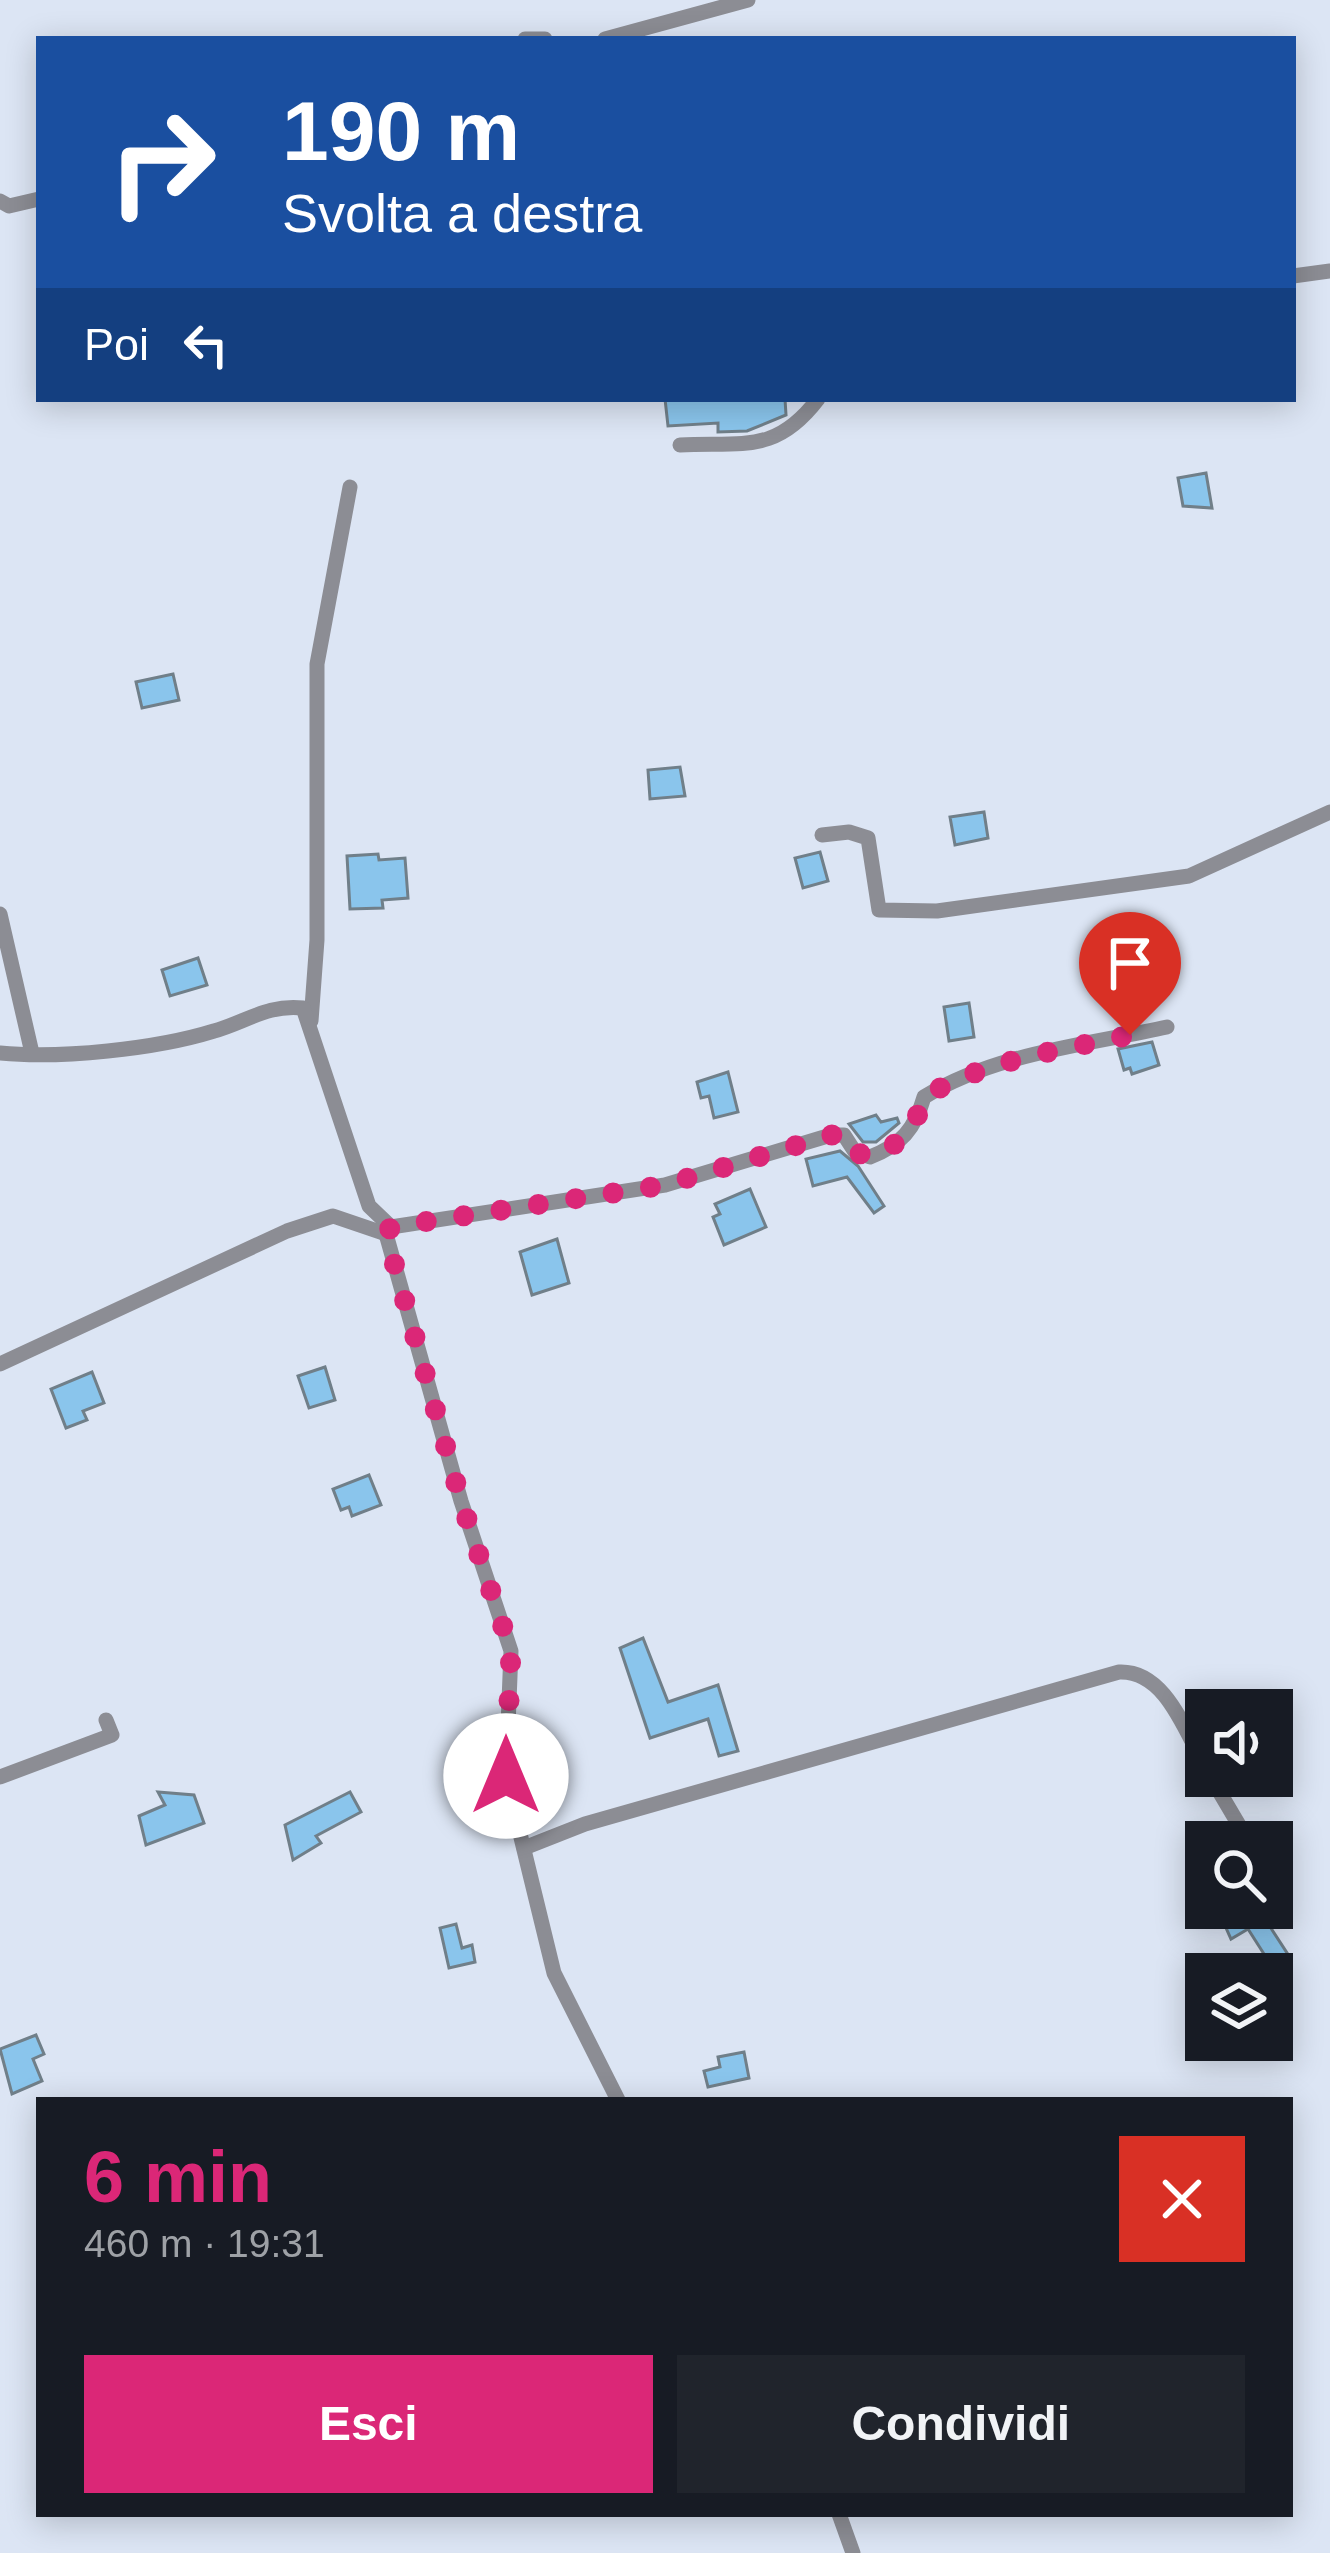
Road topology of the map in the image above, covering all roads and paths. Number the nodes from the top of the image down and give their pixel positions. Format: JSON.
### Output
{"nodes":[{"id":1,"x":748,"y":0,"type":"edge"},
{"id":2,"x":616,"y":36,"type":"edge"},
{"id":3,"x":36,"y":200,"type":"edge"},
{"id":4,"x":0,"y":201,"type":"edge"},
{"id":5,"x":1330,"y":271,"type":"edge"},
{"id":6,"x":1296,"y":276,"type":"edge"},
{"id":7,"x":816,"y":402,"type":"edge"},
{"id":8,"x":680,"y":445,"type":"dead end"},
{"id":9,"x":350,"y":487,"type":"dead end"},
{"id":10,"x":1330,"y":812,"type":"edge"},
{"id":11,"x":822,"y":835,"type":"dead end"},
{"id":12,"x":0,"y":914,"type":"edge"},
{"id":13,"x":311,"y":1021,"type":"junction"},
{"id":14,"x":1167,"y":1027,"type":"dead end"},
{"id":15,"x":0,"y":1053,"type":"edge"},
{"id":16,"x":32,"y":1053,"type":"junction"},
{"id":17,"x":389,"y":1230,"type":"junction"},
{"id":18,"x":0,"y":1364,"type":"edge"},
{"id":19,"x":106,"y":1720,"type":"dead end"},
{"id":20,"x":1185,"y":1732,"type":"edge"},
{"id":21,"x":0,"y":1777,"type":"edge"},
{"id":22,"x":524,"y":1848,"type":"junction"},
{"id":23,"x":616,"y":2097,"type":"edge"},
{"id":24,"x":840,"y":2517,"type":"edge"},
{"id":25,"x":853,"y":2553,"type":"edge"}],
"edges":[{"from":1,"to":2,"type":"street"},
{"from":3,"to":4,"type":"street"},
{"from":5,"to":6,"type":"street"},
{"from":7,"to":8,"type":"street"},
{"from":9,"to":13,"type":"street"},
{"from":10,"to":11,"type":"street"},
{"from":12,"to":16,"type":"street"},
{"from":13,"to":16,"type":"street"},
{"from":13,"to":17,"type":"street"},
{"from":14,"to":17,"type":"street"},
{"from":15,"to":16,"type":"street"},
{"from":17,"to":18,"type":"street"},
{"from":17,"to":22,"type":"street"},
{"from":19,"to":21,"type":"street"},
{"from":20,"to":22,"type":"street"},
{"from":22,"to":23,"type":"street"},
{"from":24,"to":25,"type":"street"}]}
